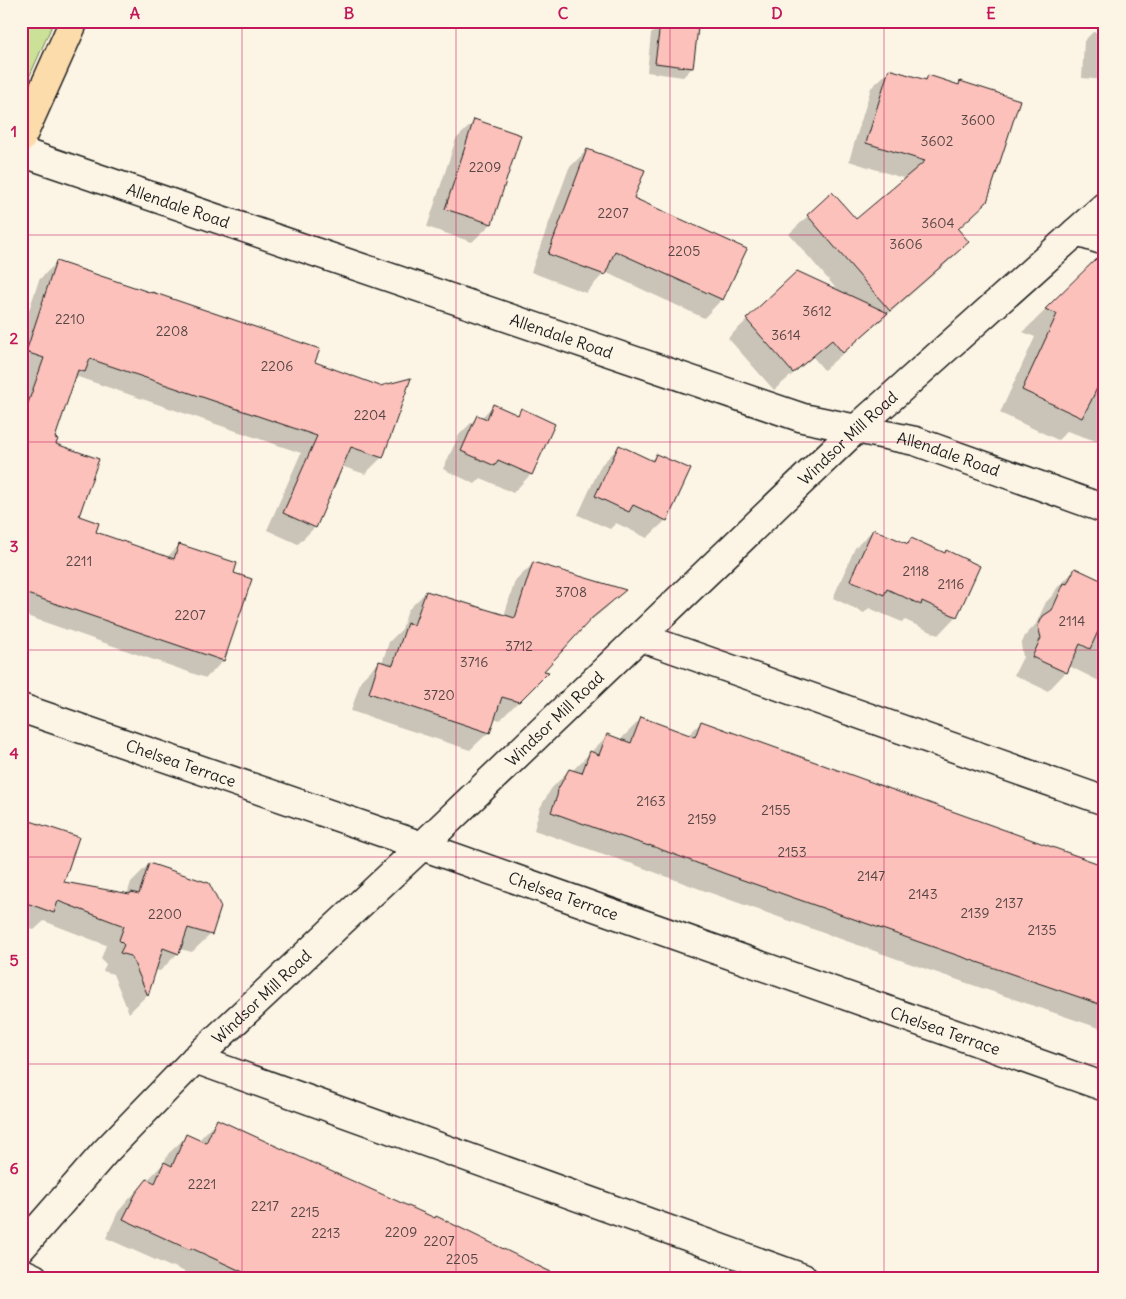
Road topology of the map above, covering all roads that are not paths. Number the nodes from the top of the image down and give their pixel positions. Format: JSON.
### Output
{"nodes":[{"id":1,"x":74,"y":21,"type":"edge"},
{"id":2,"x":21,"y":139,"type":"edge"},
{"id":3,"x":21,"y":152,"type":"edge"},
{"id":4,"x":1105,"y":206,"type":"edge"},
{"id":5,"x":1076,"y":232,"type":"junction"},
{"id":6,"x":1105,"y":241,"type":"edge"},
{"id":7,"x":856,"y":429,"type":"junction"},
{"id":8,"x":1105,"y":509,"type":"edge"},
{"id":9,"x":640,"y":638,"type":"junction"},
{"id":10,"x":21,"y":708,"type":"edge"},
{"id":11,"x":1105,"y":801,"type":"edge"},
{"id":12,"x":422,"y":846,"type":"junction"},
{"id":13,"x":195,"y":1059,"type":"junction"},
{"id":14,"x":1105,"y":1088,"type":"edge"},
{"id":15,"x":21,"y":1248,"type":"edge"},
{"id":16,"x":21,"y":1272,"type":"edge"},
{"id":17,"x":34,"y":1278,"type":"edge"},
{"id":18,"x":803,"y":1278,"type":"edge"}],
"edges":[{"from":1,"to":2,"type":"main road"},
{"from":3,"to":7,"type":"street","name":"Allendale Road"},
{"from":4,"to":5,"type":"street","name":"Windsor Mill Road"},
{"from":5,"to":6,"type":"street"},
{"from":5,"to":7,"type":"street","name":"Windsor Mill Road"},
{"from":7,"to":8,"type":"street","name":"Allendale Road"},
{"from":7,"to":9,"type":"street","name":"Windsor Mill Road"},
{"from":9,"to":11,"type":"street"},
{"from":9,"to":12,"type":"street","name":"Windsor Mill Road"},
{"from":10,"to":12,"type":"street","name":"Chelsea Terrace"},
{"from":12,"to":13,"type":"street","name":"Windsor Mill Road"},
{"from":12,"to":14,"type":"street","name":"Chelsea Terrace"},
{"from":13,"to":15,"type":"street","name":"Windsor Mill Road"},
{"from":13,"to":18,"type":"street"},
{"from":16,"to":17,"type":"street"}]}
